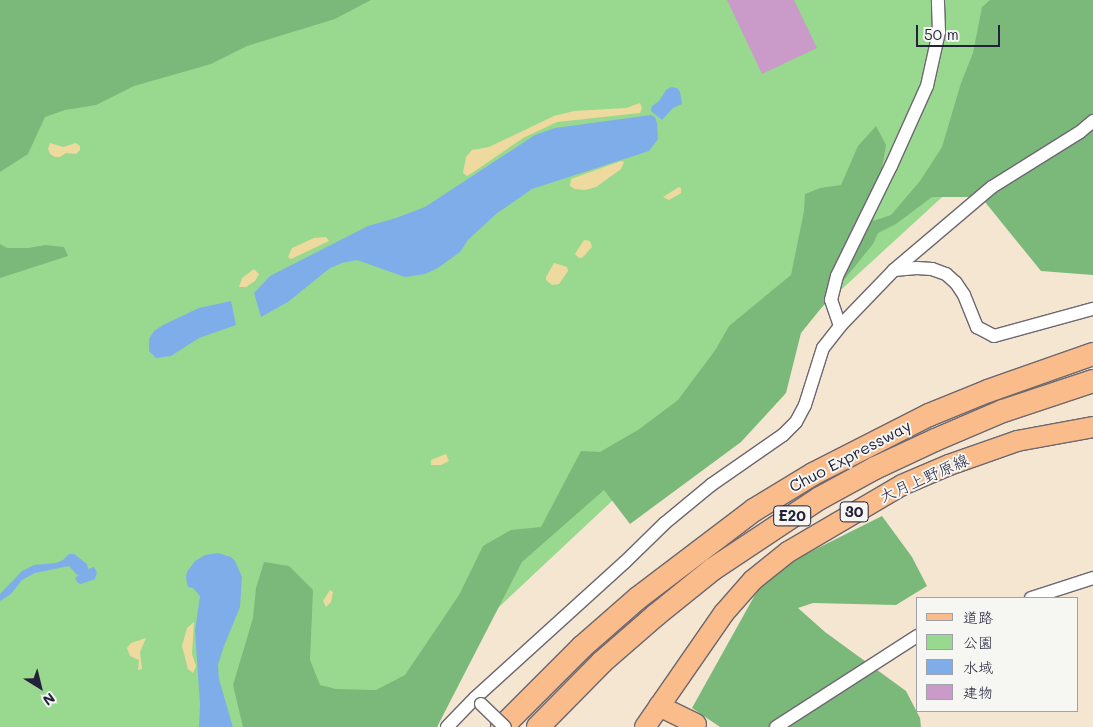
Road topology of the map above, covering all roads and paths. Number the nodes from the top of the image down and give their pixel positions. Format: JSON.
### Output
{"nodes":[{"id":1,"x":938,"y":0,"type":"edge"},
{"id":2,"x":1093,"y":121,"type":"edge"},
{"id":3,"x":894,"y":270,"type":"junction"},
{"id":4,"x":1093,"y":308,"type":"edge"},
{"id":5,"x":840,"y":326,"type":"junction"},
{"id":6,"x":1093,"y":339,"type":"edge"},
{"id":7,"x":1093,"y":354,"type":"edge"},
{"id":8,"x":1093,"y":381,"type":"edge"},
{"id":9,"x":929,"y":415,"type":"junction"},
{"id":10,"x":1093,"y":427,"type":"edge"},
{"id":11,"x":1093,"y":578,"type":"edge"},
{"id":12,"x":1034,"y":597,"type":"edge"},
{"id":13,"x":916,"y":637,"type":"edge"},
{"id":14,"x":478,"y":701,"type":"junction"},
{"id":15,"x":659,"y":706,"type":"junction"},
{"id":16,"x":698,"y":726,"type":"edge"},
{"id":17,"x":447,"y":727,"type":"edge"},
{"id":18,"x":504,"y":727,"type":"edge"},
{"id":19,"x":538,"y":727,"type":"edge"},
{"id":20,"x":645,"y":727,"type":"edge"},
{"id":21,"x":776,"y":727,"type":"edge"}],
"edges":[{"from":1,"to":5,"type":"street"},
{"from":2,"to":3,"type":"street"},
{"from":3,"to":4,"type":"street"},
{"from":3,"to":5,"type":"street"},
{"from":5,"to":14,"type":"street"},
{"from":6,"to":9,"type":"highway"},
{"from":7,"to":9,"type":"highway","name":"Chuo Expressway","number":"E20"},
{"from":8,"to":19,"type":"highway","name":"Chuo Expressway","number":"E20"},
{"from":9,"to":18,"type":"highway","name":"Chuo Expressway","number":"E20"},
{"from":10,"to":15,"type":"main road","name":"大月上野原線","number":"30"},
{"from":11,"to":12,"type":"street"},
{"from":13,"to":21,"type":"street"},
{"from":14,"to":17,"type":"street"},
{"from":14,"to":18,"type":"street","bridge":true},
{"from":15,"to":16,"type":"main road"},
{"from":15,"to":20,"type":"main road","name":"大月上野原線","number":"30"}]}
